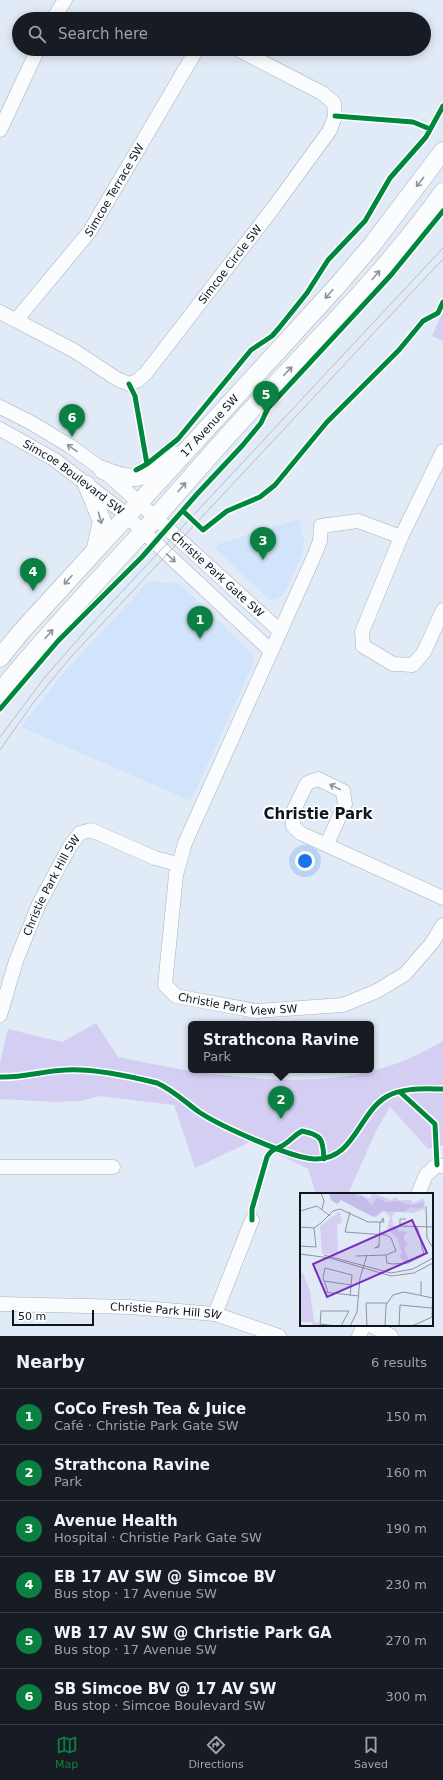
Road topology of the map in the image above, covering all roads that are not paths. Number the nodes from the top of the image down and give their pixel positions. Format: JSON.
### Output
{"nodes":[{"id":1,"x":65,"y":0,"type":"edge"},
{"id":2,"x":57,"y":12,"type":"edge"},
{"id":3,"x":35,"y":56,"type":"edge"},
{"id":4,"x":192,"y":56,"type":"edge"},
{"id":5,"x":251,"y":56,"type":"edge"},
{"id":6,"x":0,"y":130,"type":"edge"},
{"id":7,"x":443,"y":151,"type":"edge"},
{"id":8,"x":443,"y":192,"type":"edge"},
{"id":9,"x":0,"y":312,"type":"edge"},
{"id":10,"x":17,"y":319,"type":"junction"},
{"id":11,"x":0,"y":407,"type":"edge"},
{"id":12,"x":0,"y":429,"type":"edge"},
{"id":13,"x":191,"y":446,"type":"junction"},
{"id":14,"x":443,"y":451,"type":"edge"},
{"id":15,"x":103,"y":470,"type":"junction"},
{"id":16,"x":87,"y":485,"type":"junction"},
{"id":17,"x":140,"y":503,"type":"junction"},
{"id":18,"x":127,"y":517,"type":"junction"},
{"id":19,"x":156,"y":517,"type":"junction"},
{"id":20,"x":143,"y":531,"type":"junction"},
{"id":21,"x":401,"y":537,"type":"junction"},
{"id":22,"x":95,"y":551,"type":"junction"},
{"id":23,"x":443,"y":610,"type":"edge"},
{"id":24,"x":280,"y":631,"type":"junction"},
{"id":25,"x":271,"y":651,"type":"junction"},
{"id":26,"x":0,"y":658,"type":"edge"},
{"id":27,"x":0,"y":692,"type":"edge"},
{"id":28,"x":327,"y":844,"type":"junction"},
{"id":29,"x":177,"y":864,"type":"junction"},
{"id":30,"x":443,"y":898,"type":"edge"},
{"id":31,"x":443,"y":925,"type":"edge"},
{"id":32,"x":0,"y":1015,"type":"edge"},
{"id":33,"x":443,"y":1166,"type":"edge"},
{"id":34,"x":0,"y":1167,"type":"edge"},
{"id":35,"x":113,"y":1167,"type":"dead end"},
{"id":36,"x":418,"y":1193,"type":"edge"},
{"id":37,"x":252,"y":1220,"type":"dead end"},
{"id":38,"x":0,"y":1304,"type":"edge"},
{"id":39,"x":215,"y":1314,"type":"junction"},
{"id":40,"x":364,"y":1326,"type":"edge"},
{"id":41,"x":372,"y":1326,"type":"edge"},
{"id":42,"x":279,"y":1336,"type":"edge"},
{"id":43,"x":359,"y":1336,"type":"edge"},
{"id":44,"x":391,"y":1336,"type":"edge"}],
"edges":[{"from":1,"to":2,"type":"street"},
{"from":3,"to":6,"type":"street"},
{"from":4,"to":10,"type":"street","name":"Simcoe Terrace SW"},
{"from":5,"to":10,"type":"street","name":"Simcoe Circle SW"},
{"from":7,"to":13,"type":"main road","name":"17 Avenue SW","one_way":true},
{"from":19,"to":8,"type":"main road","name":"17 Avenue SW","one_way":true},
{"from":9,"to":10,"type":"street","name":"Simcoe Circle SW"},
{"from":15,"to":11,"type":"street","name":"Simcoe Boulevard SW","one_way":true},
{"from":12,"to":16,"type":"street","name":"Simcoe Boulevard SW"},
{"from":13,"to":15,"type":"main road"},
{"from":13,"to":17,"type":"main road","name":"17 Avenue SW"},
{"from":14,"to":21,"type":"street"},
{"from":15,"to":17,"type":"street","name":"Simcoe Boulevard SW"},
{"from":16,"to":18,"type":"street","name":"Simcoe Boulevard SW"},
{"from":16,"to":22,"type":"main road","one_way":true},
{"from":17,"to":18,"type":"main road","name":"17 Avenue SW"},
{"from":17,"to":19,"type":"street","name":"Simcoe Boulevard SW"},
{"from":18,"to":20,"type":"street","name":"Simcoe Boulevard SW"},
{"from":18,"to":22,"type":"main road","name":"17 Avenue SW"},
{"from":19,"to":20,"type":"main road","name":"17 Avenue SW"},
{"from":19,"to":24,"type":"street","name":"Christie Park Gate SW"},
{"from":20,"to":25,"type":"street","name":"Christie Park Gate SW","one_way":true},
{"from":27,"to":20,"type":"main road","name":"17 Avenue SW","one_way":true},
{"from":21,"to":23,"type":"street"},
{"from":21,"to":24,"type":"street","name":"Christie Park View SW"},
{"from":22,"to":26,"type":"main road","name":"17 Avenue SW","one_way":true},
{"from":24,"to":25,"type":"street","name":"Christie Park View SW"},
{"from":25,"to":29,"type":"street","name":"Christie Park View SW"},
{"from":28,"to":28,"type":"street","one_way":true},
{"from":28,"to":30,"type":"street"},
{"from":29,"to":31,"type":"street","name":"Christie Park View SW"},
{"from":29,"to":32,"type":"street","name":"Christie Park Hill SW"},
{"from":33,"to":36,"type":"street"},
{"from":34,"to":35,"type":"street"},
{"from":37,"to":39,"type":"street"},
{"from":38,"to":39,"type":"street","name":"Christie Park Hill SW"},
{"from":39,"to":42,"type":"street","name":"Christie Park Hill SW"},
{"from":40,"to":43,"type":"street"},
{"from":41,"to":44,"type":"street"}]}
